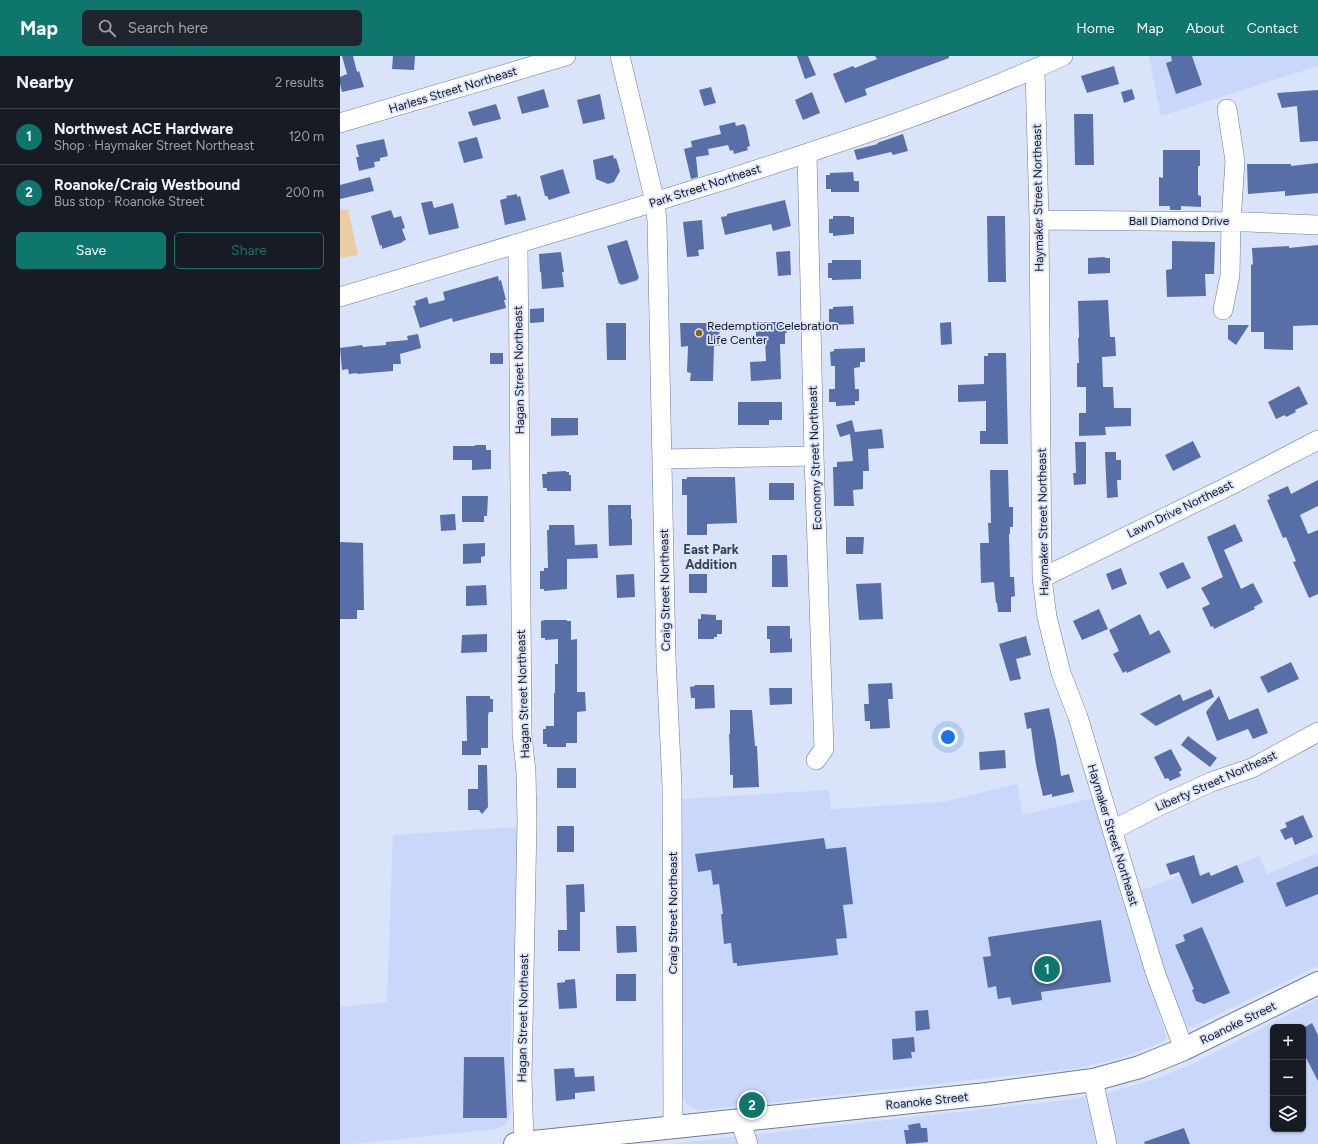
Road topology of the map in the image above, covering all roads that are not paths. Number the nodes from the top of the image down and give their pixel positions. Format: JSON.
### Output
{"nodes":[{"id":1,"x":566,"y":56,"type":"edge"},
{"id":2,"x":620,"y":56,"type":"edge"},
{"id":3,"x":1063,"y":56,"type":"edge"},
{"id":4,"x":1036,"y":68,"type":"junction"},
{"id":5,"x":1227,"y":109,"type":"dead end"},
{"id":6,"x":340,"y":123,"type":"edge"},
{"id":7,"x":807,"y":154,"type":"junction"},
{"id":8,"x":655,"y":202,"type":"junction"},
{"id":9,"x":1039,"y":220,"type":"junction"},
{"id":10,"x":1231,"y":222,"type":"junction"},
{"id":11,"x":1318,"y":225,"type":"edge"},
{"id":12,"x":518,"y":244,"type":"junction"},
{"id":13,"x":340,"y":297,"type":"edge"},
{"id":14,"x":1223,"y":310,"type":"dead end"},
{"id":15,"x":1318,"y":440,"type":"edge"},
{"id":16,"x":814,"y":456,"type":"junction"},
{"id":17,"x":662,"y":459,"type":"junction"},
{"id":18,"x":1042,"y":578,"type":"junction"},
{"id":19,"x":1318,"y":732,"type":"edge"},
{"id":20,"x":816,"y":760,"type":"dead end"},
{"id":21,"x":1113,"y":830,"type":"junction"},
{"id":22,"x":1318,"y":983,"type":"edge"},
{"id":23,"x":1184,"y":1049,"type":"junction"},
{"id":24,"x":1093,"y":1080,"type":"junction"},
{"id":25,"x":740,"y":1120,"type":"junction"},
{"id":26,"x":674,"y":1127,"type":"junction"},
{"id":27,"x":520,"y":1144,"type":"edge"},
{"id":28,"x":748,"y":1144,"type":"edge"},
{"id":29,"x":1107,"y":1144,"type":"edge"}],
"edges":[{"from":1,"to":6,"type":"street","name":"Harless Street Northeast"},
{"from":2,"to":8,"type":"street","name":"Craig Street Northeast"},
{"from":3,"to":4,"type":"street","name":"Park Street Northeast"},
{"from":4,"to":7,"type":"street","name":"Park Street Northeast"},
{"from":4,"to":9,"type":"street","name":"Haymaker Street Northeast"},
{"from":5,"to":10,"type":"street"},
{"from":7,"to":8,"type":"street","name":"Park Street Northeast"},
{"from":7,"to":16,"type":"street","name":"Economy Street Northeast"},
{"from":8,"to":12,"type":"street","name":"Park Street Northeast"},
{"from":8,"to":17,"type":"street","name":"Craig Street Northeast"},
{"from":9,"to":10,"type":"street","name":"Ball Diamond Drive"},
{"from":9,"to":18,"type":"street","name":"Haymaker Street Northeast"},
{"from":10,"to":11,"type":"street","name":"Ball Diamond Drive"},
{"from":10,"to":14,"type":"street"},
{"from":12,"to":13,"type":"street","name":"Park Street Northeast"},
{"from":12,"to":27,"type":"street","name":"Hagan Street Northeast"},
{"from":15,"to":18,"type":"street","name":"Lawn Drive Northeast"},
{"from":16,"to":17,"type":"street"},
{"from":16,"to":20,"type":"street","name":"Economy Street Northeast"},
{"from":17,"to":26,"type":"street","name":"Craig Street Northeast"},
{"from":18,"to":21,"type":"street","name":"Haymaker Street Northeast"},
{"from":19,"to":21,"type":"street","name":"Liberty Street Northeast"},
{"from":21,"to":23,"type":"street","name":"Haymaker Street Northeast"},
{"from":22,"to":23,"type":"main road","name":"Roanoke Street"},
{"from":23,"to":24,"type":"main road","name":"Roanoke Street"},
{"from":24,"to":25,"type":"main road","name":"Roanoke Street"},
{"from":24,"to":29,"type":"street"},
{"from":25,"to":26,"type":"main road","name":"Roanoke Street"},
{"from":25,"to":28,"type":"street"},
{"from":26,"to":27,"type":"main road","name":"Roanoke Street"}]}
